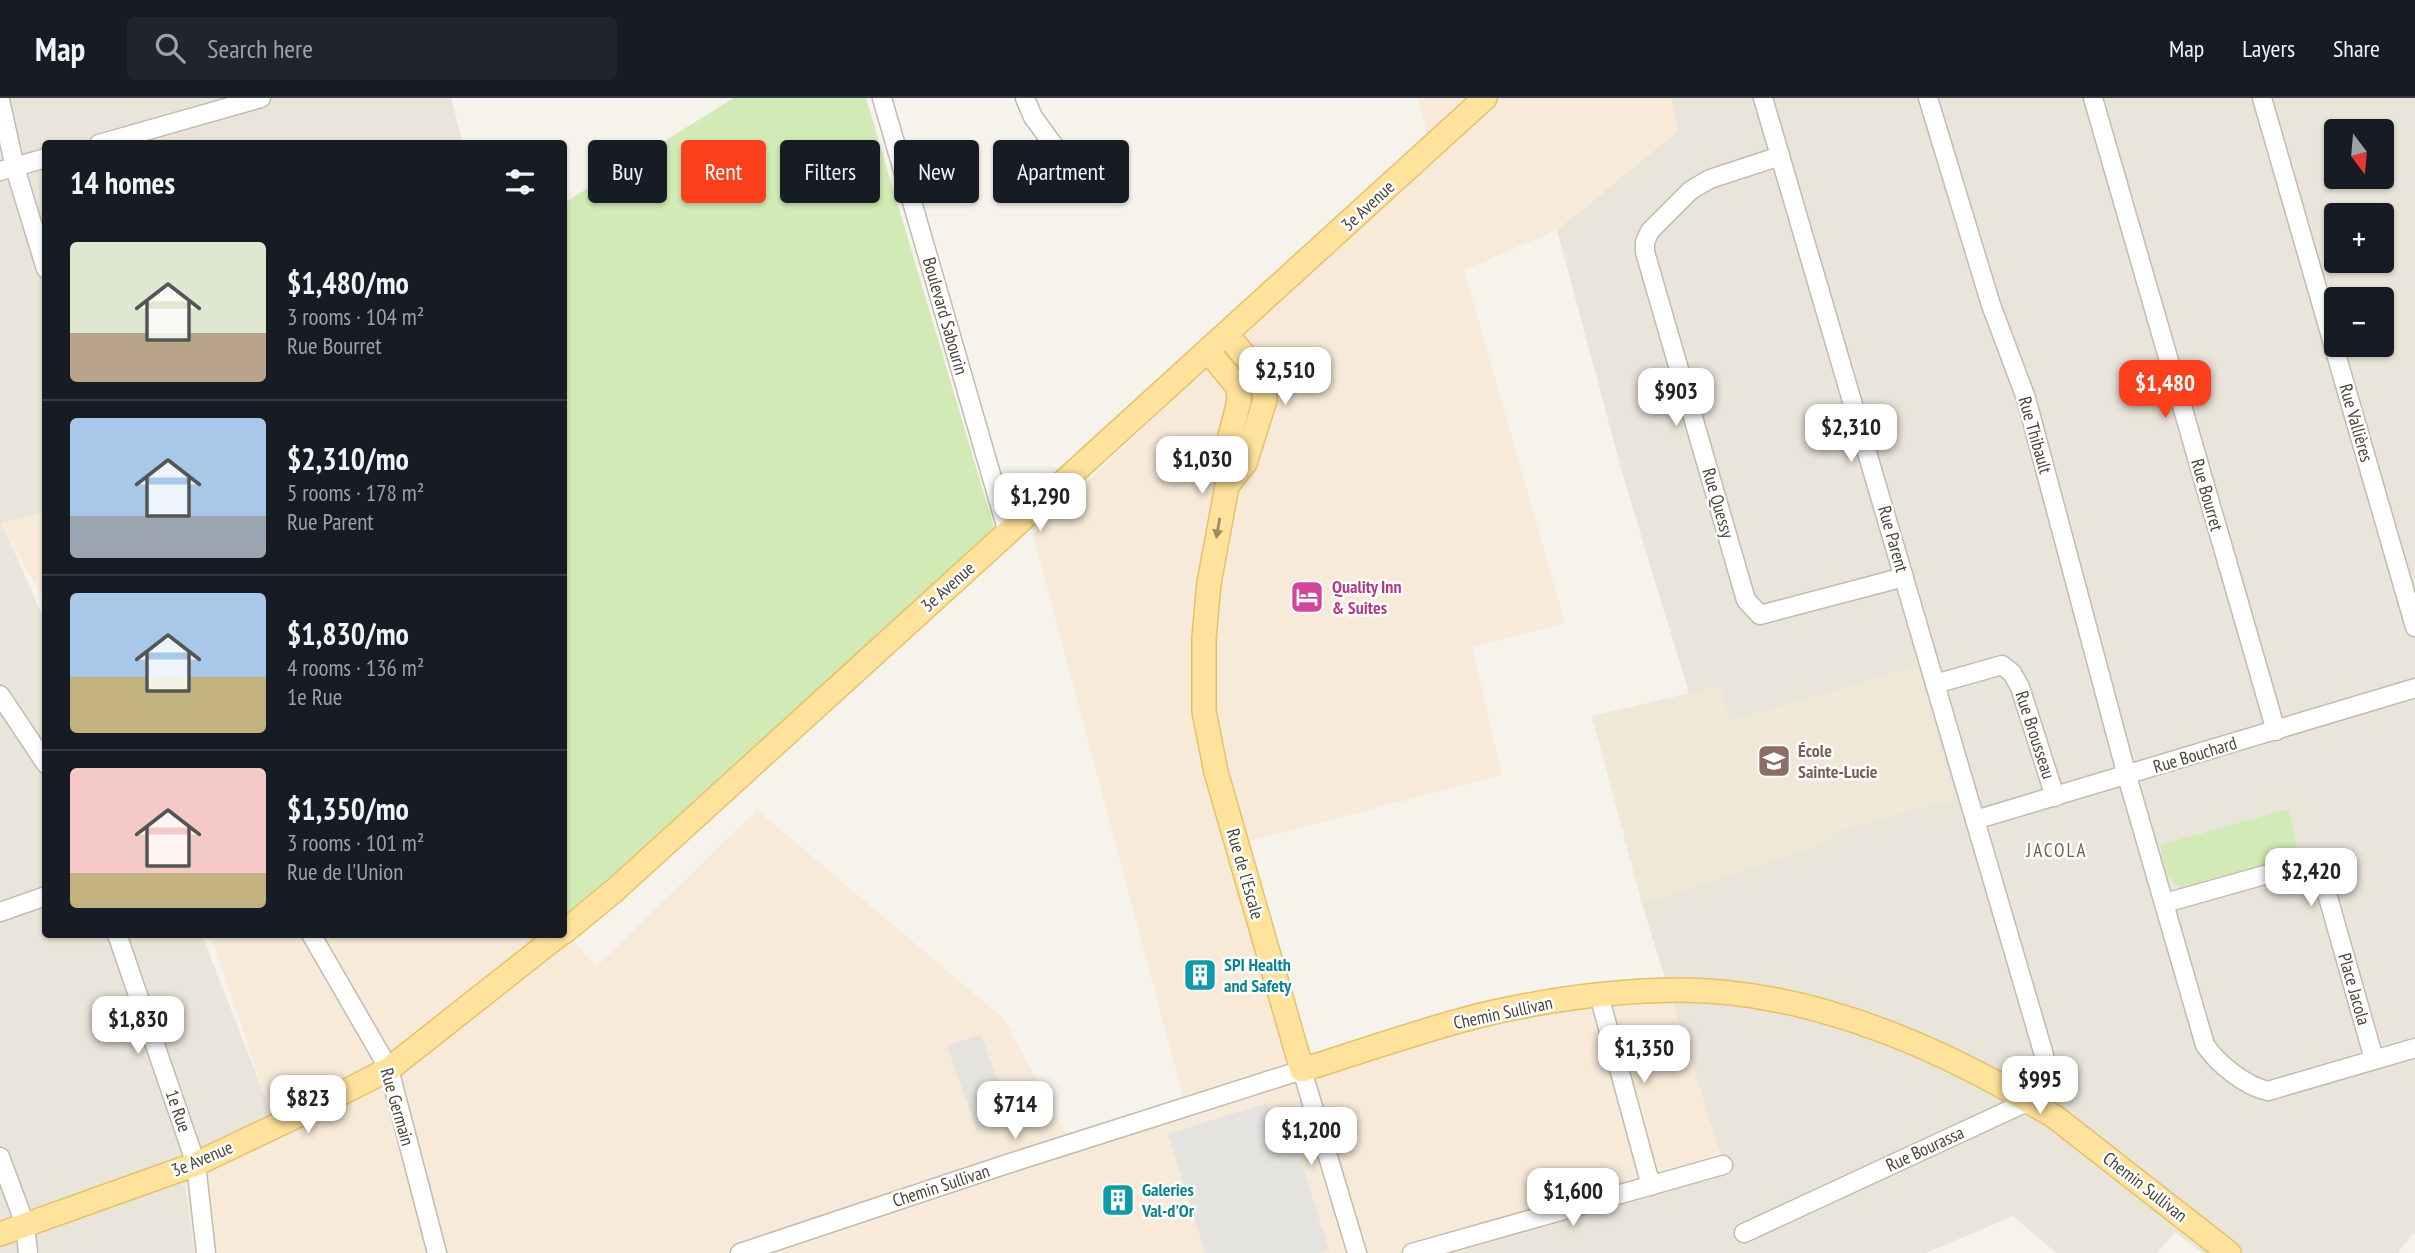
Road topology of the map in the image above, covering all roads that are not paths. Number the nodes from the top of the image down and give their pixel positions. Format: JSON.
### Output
{"nodes":[{"id":1,"x":261,"y":98,"type":"edge"},
{"id":2,"x":882,"y":98,"type":"edge"},
{"id":3,"x":1025,"y":98,"type":"edge"},
{"id":4,"x":1485,"y":98,"type":"edge"},
{"id":5,"x":1763,"y":98,"type":"edge"},
{"id":6,"x":1928,"y":98,"type":"edge"},
{"id":7,"x":2093,"y":98,"type":"edge"},
{"id":8,"x":2262,"y":98,"type":"edge"},
{"id":9,"x":0,"y":100,"type":"edge"},
{"id":10,"x":113,"y":140,"type":"edge"},
{"id":11,"x":1050,"y":140,"type":"edge"},
{"id":12,"x":1780,"y":156,"type":"junction"},
{"id":13,"x":42,"y":159,"type":"edge"},
{"id":14,"x":7,"y":169,"type":"edge"},
{"id":15,"x":42,"y":260,"type":"edge"},
{"id":16,"x":1227,"y":335,"type":"junction"},
{"id":17,"x":1208,"y":351,"type":"junction"},
{"id":18,"x":1227,"y":486,"type":"junction"},
{"id":19,"x":1008,"y":534,"type":"junction"},
{"id":20,"x":1904,"y":577,"type":"junction"},
{"id":21,"x":2415,"y":627,"type":"edge"},
{"id":22,"x":1935,"y":684,"type":"junction"},
{"id":23,"x":2415,"y":688,"type":"edge"},
{"id":24,"x":0,"y":695,"type":"edge"},
{"id":25,"x":2276,"y":731,"type":"junction"},
{"id":26,"x":42,"y":758,"type":"edge"},
{"id":27,"x":2127,"y":776,"type":"junction"},
{"id":28,"x":2054,"y":797,"type":"junction"},
{"id":29,"x":1975,"y":820,"type":"junction"},
{"id":30,"x":42,"y":897,"type":"edge"},
{"id":31,"x":2165,"y":902,"type":"junction"},
{"id":32,"x":0,"y":912,"type":"edge"},
{"id":33,"x":567,"y":929,"type":"edge"},
{"id":34,"x":118,"y":938,"type":"edge"},
{"id":35,"x":313,"y":938,"type":"edge"},
{"id":36,"x":556,"y":938,"type":"edge"},
{"id":37,"x":1599,"y":995,"type":"junction"},
{"id":38,"x":2415,"y":1048,"type":"edge"},
{"id":39,"x":2374,"y":1059,"type":"junction"},
{"id":40,"x":388,"y":1069,"type":"junction"},
{"id":41,"x":1302,"y":1070,"type":"junction"},
{"id":42,"x":2029,"y":1101,"type":"junction"},
{"id":43,"x":0,"y":1157,"type":"edge"},
{"id":44,"x":196,"y":1164,"type":"junction"},
{"id":45,"x":1723,"y":1165,"type":"dead end"},
{"id":46,"x":1651,"y":1186,"type":"junction"},
{"id":47,"x":25,"y":1224,"type":"junction"},
{"id":48,"x":1744,"y":1233,"type":"dead end"},
{"id":49,"x":0,"y":1234,"type":"edge"},
{"id":50,"x":749,"y":1252,"type":"edge"},
{"id":51,"x":28,"y":1253,"type":"edge"},
{"id":52,"x":206,"y":1253,"type":"edge"},
{"id":53,"x":437,"y":1253,"type":"edge"},
{"id":54,"x":1357,"y":1253,"type":"edge"},
{"id":55,"x":1412,"y":1253,"type":"edge"},
{"id":56,"x":2229,"y":1253,"type":"edge"}],
"edges":[{"from":1,"to":10,"type":"street"},
{"from":2,"to":19,"type":"street","name":"Boulevard Sabourin"},
{"from":3,"to":11,"type":"street"},
{"from":4,"to":16,"type":"main road","name":"3e Avenue"},
{"from":5,"to":12,"type":"street","name":"Rue Parent"},
{"from":6,"to":27,"type":"street","name":"Rue Thibault"},
{"from":7,"to":25,"type":"street","name":"Rue Bourret"},
{"from":8,"to":21,"type":"street","name":"Rue Vallières"},
{"from":9,"to":14,"type":"street"},
{"from":12,"to":20,"type":"street","name":"Rue Parent"},
{"from":12,"to":20,"type":"street","name":"Rue Quessy"},
{"from":13,"to":14,"type":"street"},
{"from":14,"to":15,"type":"street"},
{"from":16,"to":17,"type":"main road","name":"3e Avenue"},
{"from":16,"to":18,"type":"main road","name":"Rue de l'Escale"},
{"from":17,"to":18,"type":"main road","name":"Rue de l'Escale"},
{"from":17,"to":19,"type":"main road","name":"3e Avenue"},
{"from":18,"to":41,"type":"main road","name":"Rue de l'Escale","one_way":true},
{"from":19,"to":33,"type":"main road","name":"3e Avenue"},
{"from":20,"to":22,"type":"street","name":"Rue Parent"},
{"from":22,"to":28,"type":"street","name":"Rue Brousseau"},
{"from":22,"to":29,"type":"street","name":"Rue Parent"},
{"from":23,"to":25,"type":"street","name":"Rue Bouchard"},
{"from":24,"to":26,"type":"street"},
{"from":25,"to":27,"type":"street","name":"Rue Bouchard"},
{"from":27,"to":28,"type":"street","name":"Rue Bouchard"},
{"from":27,"to":31,"type":"street"},
{"from":28,"to":29,"type":"street","name":"Rue Bouchard"},
{"from":29,"to":42,"type":"street"},
{"from":30,"to":32,"type":"street"},
{"from":31,"to":39,"type":"street"},
{"from":31,"to":39,"type":"street","name":"Place Jacola"},
{"from":34,"to":44,"type":"street","name":"1e Rue"},
{"from":35,"to":40,"type":"street","name":"Rue Germain"},
{"from":36,"to":40,"type":"main road","name":"3e Avenue"},
{"from":37,"to":41,"type":"main road","name":"Chemin Sullivan"},
{"from":37,"to":42,"type":"main road","name":"Chemin Sullivan"},
{"from":37,"to":46,"type":"street"},
{"from":38,"to":39,"type":"street"},
{"from":40,"to":44,"type":"main road","name":"3e Avenue"},
{"from":40,"to":53,"type":"street","name":"Rue Germain"},
{"from":41,"to":50,"type":"street","name":"Chemin Sullivan"},
{"from":41,"to":54,"type":"street","name":"Rue de l'Escale"},
{"from":42,"to":48,"type":"street","name":"Rue Bourassa"},
{"from":42,"to":56,"type":"main road","name":"Chemin Sullivan"},
{"from":43,"to":47,"type":"street"},
{"from":44,"to":47,"type":"main road","name":"3e Avenue"},
{"from":44,"to":52,"type":"street","name":"1e Rue"},
{"from":45,"to":46,"type":"street"},
{"from":46,"to":55,"type":"street"},
{"from":47,"to":49,"type":"main road","name":"3e Avenue"},
{"from":47,"to":51,"type":"street"}]}
